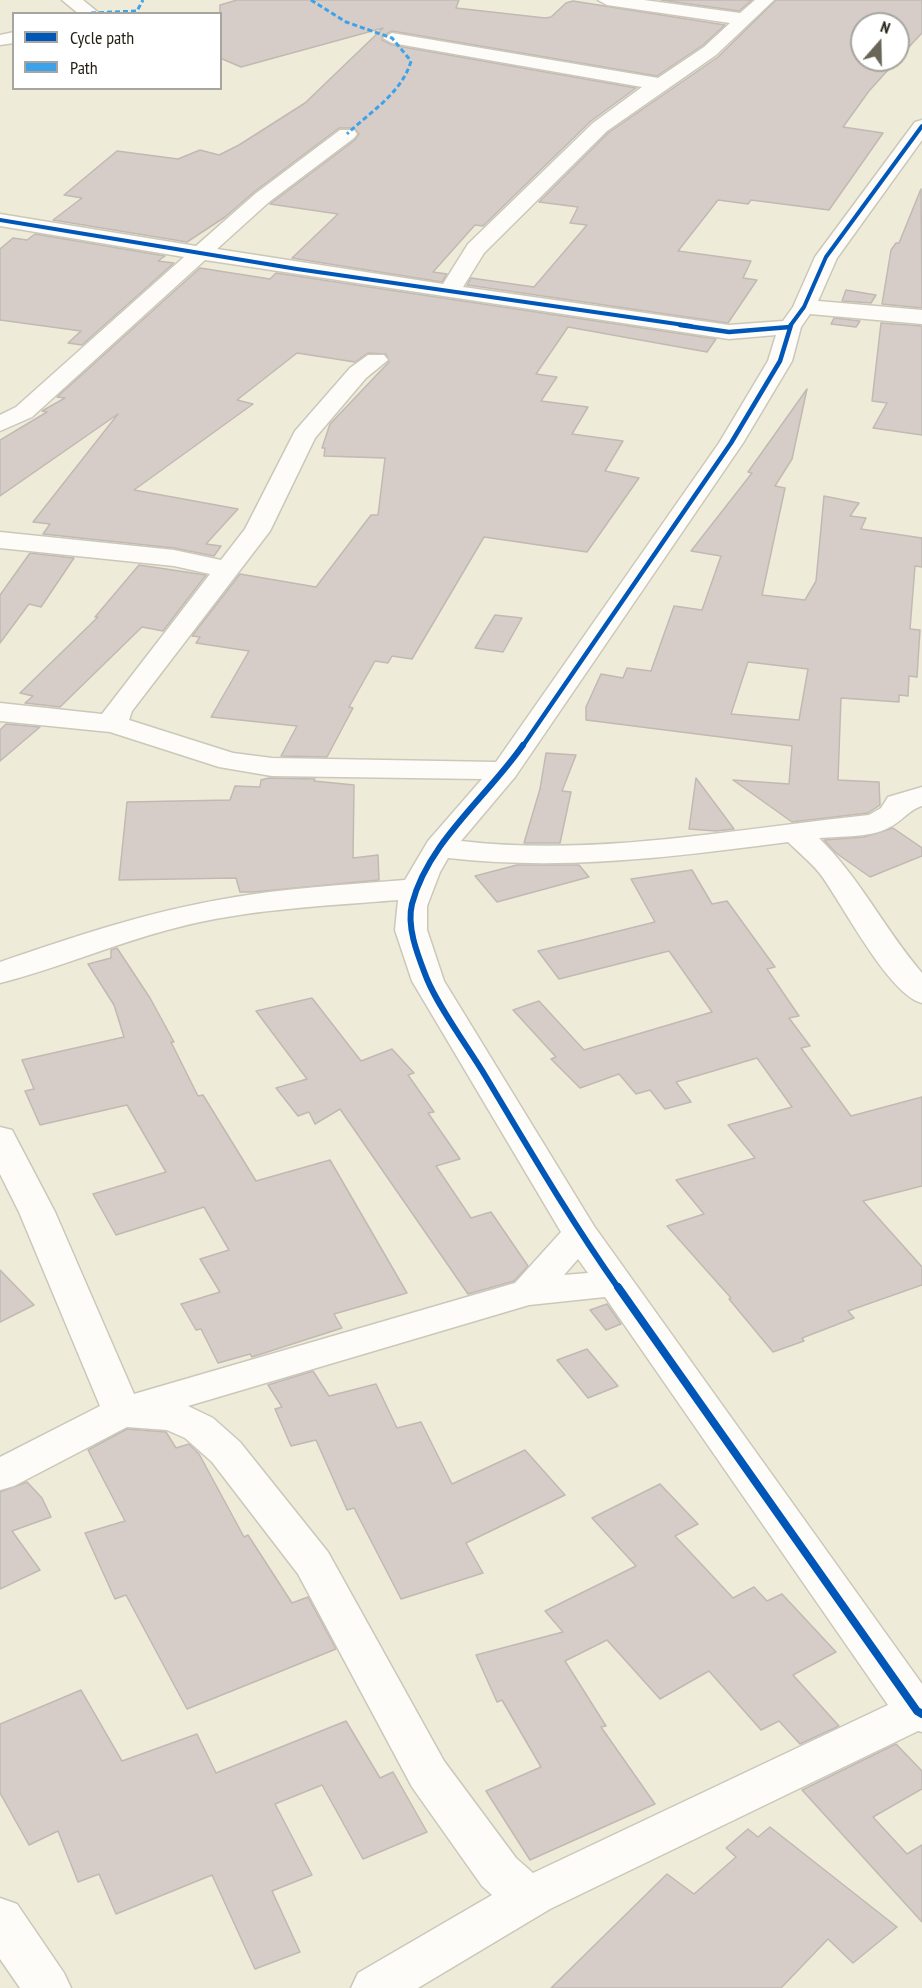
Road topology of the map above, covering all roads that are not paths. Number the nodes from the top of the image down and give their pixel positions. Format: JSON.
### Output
{"nodes":[{"id":1,"x":71,"y":0,"type":"edge"},
{"id":2,"x":607,"y":0,"type":"edge"},
{"id":3,"x":765,"y":0,"type":"edge"},
{"id":4,"x":88,"y":12,"type":"edge"},
{"id":5,"x":742,"y":19,"type":"junction"},
{"id":6,"x":392,"y":38,"type":"dead end"},
{"id":7,"x":922,"y":126,"type":"edge"},
{"id":8,"x":600,"y":127,"type":"junction"},
{"id":9,"x":346,"y":134,"type":"dead end"},
{"id":10,"x":0,"y":220,"type":"edge"},
{"id":11,"x":202,"y":254,"type":"junction"},
{"id":12,"x":449,"y":291,"type":"junction"},
{"id":13,"x":797,"y":317,"type":"junction"},
{"id":14,"x":922,"y":317,"type":"edge"},
{"id":15,"x":729,"y":332,"type":"junction"},
{"id":16,"x":376,"y":360,"type":"dead end"},
{"id":17,"x":780,"y":361,"type":"junction"},
{"id":18,"x":0,"y":424,"type":"edge"},
{"id":19,"x":0,"y":540,"type":"edge"},
{"id":20,"x":228,"y":570,"type":"junction"},
{"id":21,"x":0,"y":712,"type":"edge"},
{"id":22,"x":113,"y":724,"type":"junction"},
{"id":23,"x":505,"y":771,"type":"junction"},
{"id":24,"x":922,"y":790,"type":"edge"},
{"id":25,"x":794,"y":831,"type":"junction"},
{"id":26,"x":439,"y":848,"type":"junction"},
{"id":27,"x":416,"y":889,"type":"junction"},
{"id":28,"x":0,"y":973,"type":"edge"},
{"id":29,"x":922,"y":993,"type":"edge"},
{"id":30,"x":0,"y":1138,"type":"edge"},
{"id":31,"x":580,"y":1234,"type":"junction"},
{"id":32,"x":615,"y":1283,"type":"junction"},
{"id":33,"x":528,"y":1293,"type":"junction"},
{"id":34,"x":122,"y":1412,"type":"junction"},
{"id":35,"x":0,"y":1474,"type":"edge"},
{"id":36,"x":919,"y":1713,"type":"edge"},
{"id":37,"x":532,"y":1895,"type":"junction"},
{"id":38,"x":0,"y":1919,"type":"edge"},
{"id":39,"x":47,"y":1988,"type":"edge"},
{"id":40,"x":375,"y":1988,"type":"edge"}],
"edges":[{"from":1,"to":4,"type":"street"},
{"from":2,"to":5,"type":"street"},
{"from":3,"to":5,"type":"street"},
{"from":5,"to":8,"type":"street"},
{"from":6,"to":8,"type":"street"},
{"from":7,"to":13,"type":"street"},
{"from":8,"to":12,"type":"street"},
{"from":9,"to":11,"type":"street"},
{"from":10,"to":11,"type":"street"},
{"from":11,"to":12,"type":"street"},
{"from":11,"to":18,"type":"street"},
{"from":12,"to":15,"type":"street"},
{"from":13,"to":14,"type":"street"},
{"from":13,"to":15,"type":"street"},
{"from":13,"to":17,"type":"street"},
{"from":15,"to":17,"type":"street"},
{"from":16,"to":20,"type":"street"},
{"from":17,"to":23,"type":"street"},
{"from":19,"to":20,"type":"street"},
{"from":20,"to":22,"type":"street"},
{"from":21,"to":22,"type":"street"},
{"from":22,"to":23,"type":"street"},
{"from":23,"to":26,"type":"street"},
{"from":24,"to":25,"type":"street"},
{"from":25,"to":26,"type":"street"},
{"from":25,"to":29,"type":"street"},
{"from":26,"to":27,"type":"street"},
{"from":27,"to":28,"type":"street"},
{"from":27,"to":31,"type":"street"},
{"from":30,"to":34,"type":"street"},
{"from":31,"to":32,"type":"street"},
{"from":31,"to":33,"type":"street"},
{"from":32,"to":33,"type":"street"},
{"from":32,"to":36,"type":"street"},
{"from":33,"to":34,"type":"street"},
{"from":34,"to":35,"type":"street"},
{"from":34,"to":37,"type":"street"},
{"from":36,"to":37,"type":"street"},
{"from":37,"to":40,"type":"street"},
{"from":38,"to":39,"type":"street"}]}
